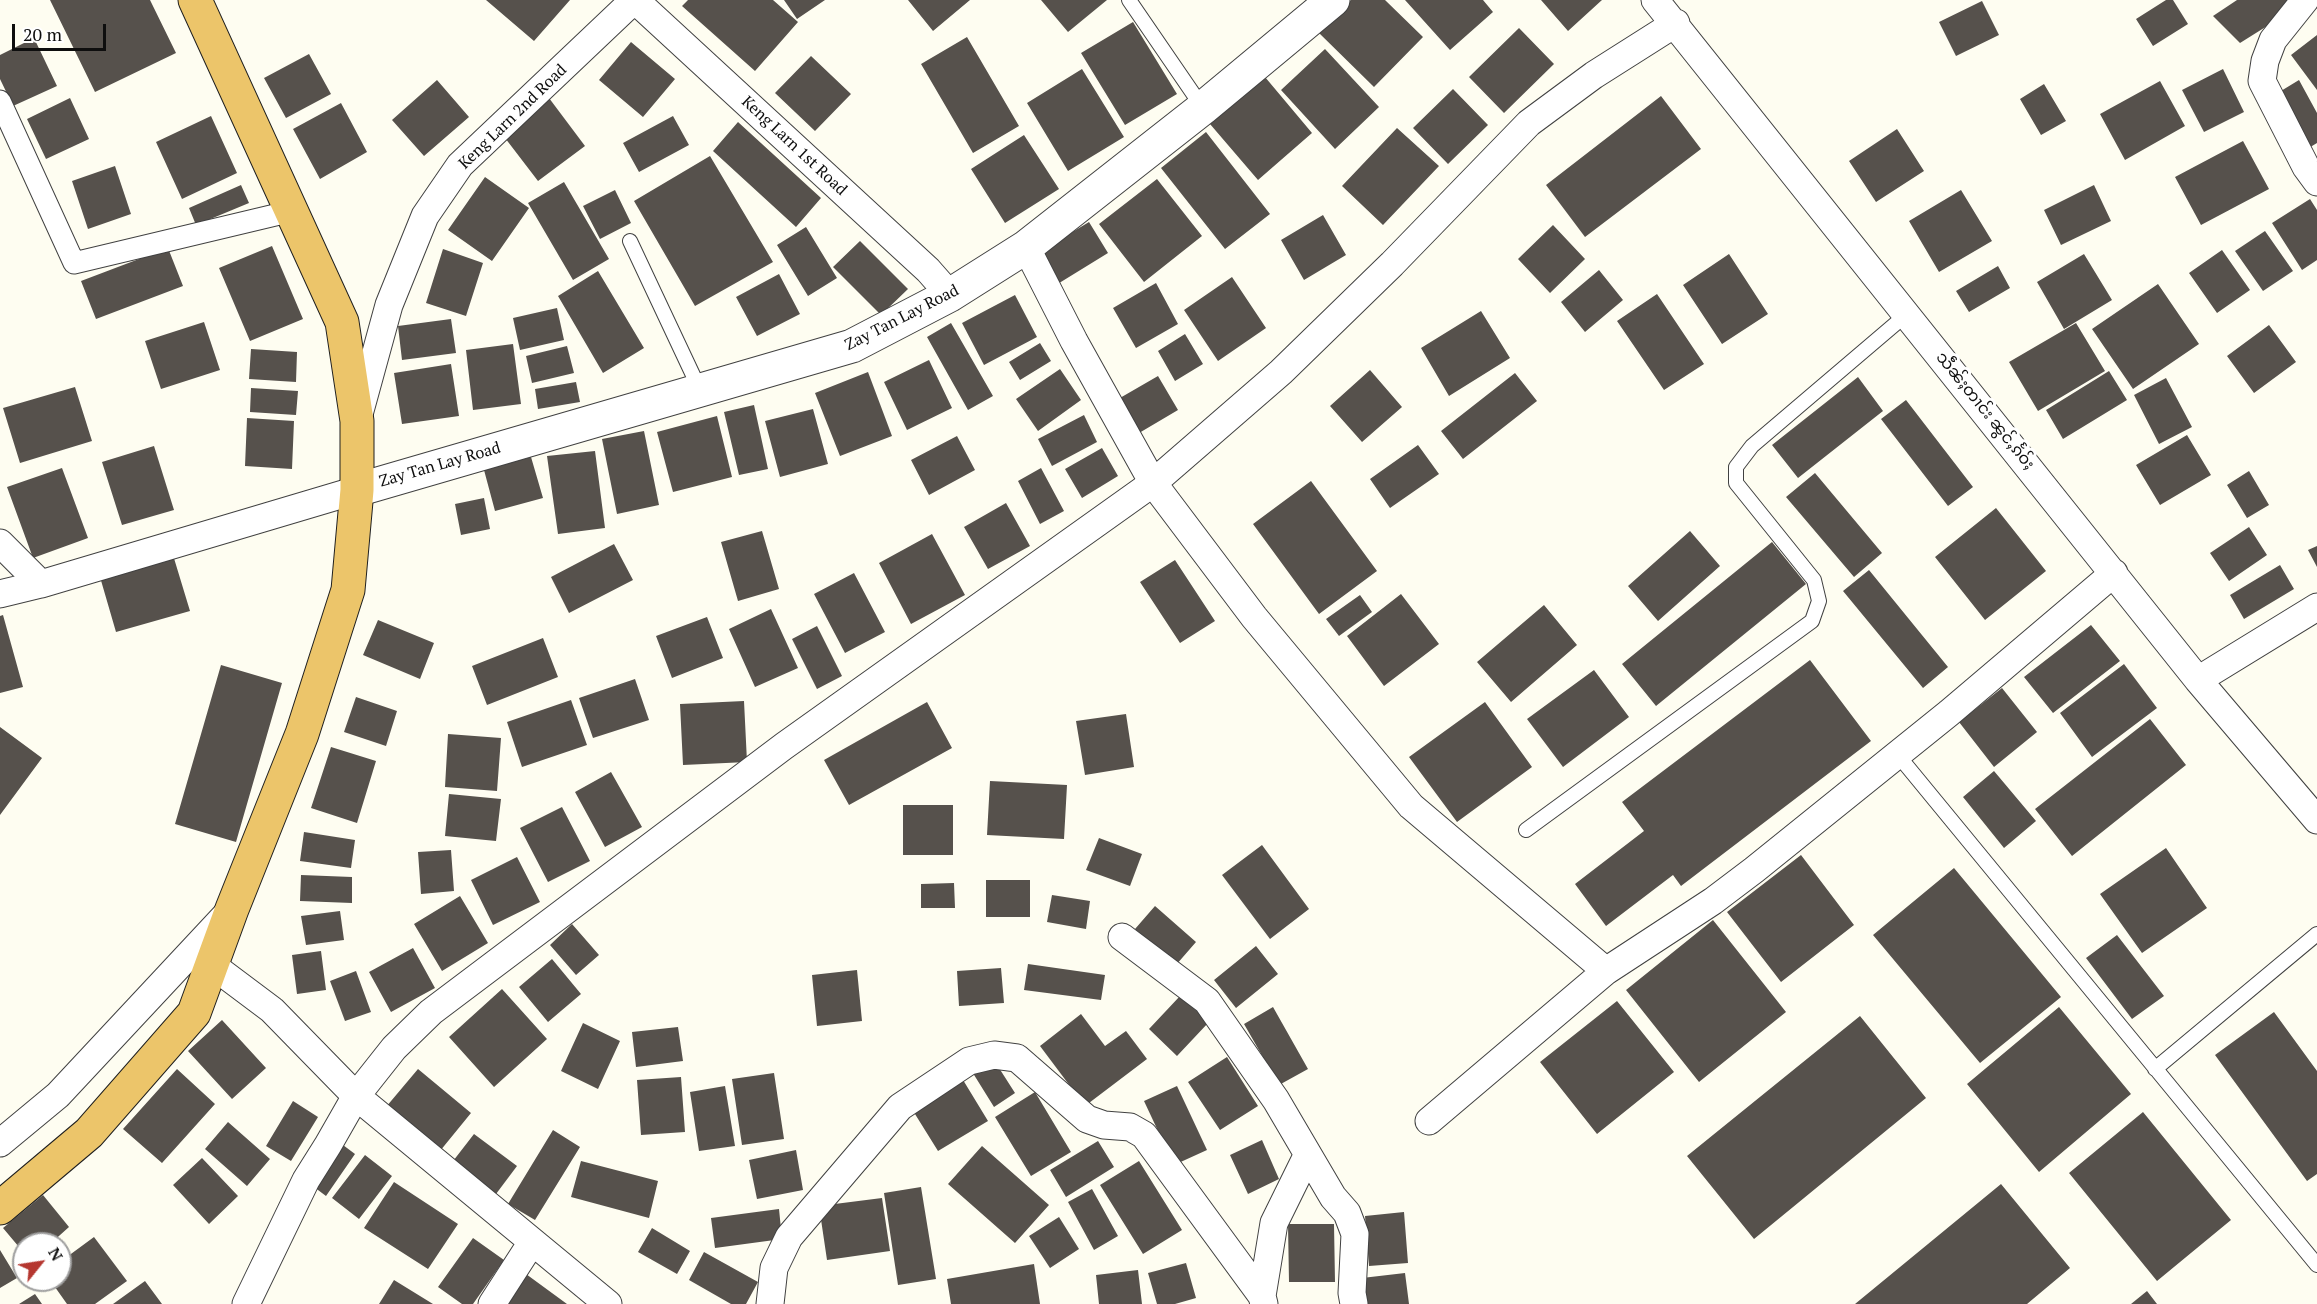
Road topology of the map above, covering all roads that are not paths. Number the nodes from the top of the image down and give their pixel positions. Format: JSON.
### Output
{"nodes":[{"id":1,"x":195,"y":0,"type":"edge"},
{"id":2,"x":635,"y":0,"type":"edge"},
{"id":3,"x":1129,"y":0,"type":"edge"},
{"id":4,"x":1333,"y":0,"type":"edge"},
{"id":5,"x":1655,"y":0,"type":"edge"},
{"id":6,"x":2305,"y":0,"type":"edge"},
{"id":7,"x":1676,"y":23,"type":"junction"},
{"id":8,"x":0,"y":101,"type":"edge"},
{"id":9,"x":1203,"y":108,"type":"junction"},
{"id":10,"x":2317,"y":182,"type":"edge"},
{"id":11,"x":292,"y":211,"type":"junction"},
{"id":12,"x":630,"y":241,"type":"dead end"},
{"id":13,"x":1026,"y":247,"type":"junction"},
{"id":14,"x":950,"y":295,"type":"junction"},
{"id":15,"x":1907,"y":314,"type":"junction"},
{"id":16,"x":700,"y":390,"type":"junction"},
{"id":17,"x":357,"y":421,"type":"junction"},
{"id":18,"x":1153,"y":483,"type":"junction"},
{"id":19,"x":357,"y":490,"type":"junction"},
{"id":20,"x":0,"y":543,"type":"edge"},
{"id":21,"x":2114,"y":573,"type":"junction"},
{"id":22,"x":41,"y":584,"type":"junction"},
{"id":23,"x":0,"y":594,"type":"edge"},
{"id":24,"x":2317,"y":607,"type":"edge"},
{"id":25,"x":2198,"y":680,"type":"junction"},
{"id":26,"x":1897,"y":754,"type":"junction"},
{"id":27,"x":2317,"y":820,"type":"edge"},
{"id":28,"x":1526,"y":830,"type":"dead end"},
{"id":29,"x":232,"y":909,"type":"junction"},
{"id":30,"x":2317,"y":934,"type":"edge"},
{"id":31,"x":1122,"y":937,"type":"dead end"},
{"id":32,"x":212,"y":965,"type":"junction"},
{"id":33,"x":1606,"y":971,"type":"junction"},
{"id":34,"x":2155,"y":1069,"type":"junction"},
{"id":35,"x":356,"y":1096,"type":"junction"},
{"id":36,"x":1429,"y":1121,"type":"dead end"},
{"id":37,"x":0,"y":1143,"type":"edge"},
{"id":38,"x":1307,"y":1156,"type":"junction"},
{"id":39,"x":0,"y":1208,"type":"edge"},
{"id":40,"x":532,"y":1242,"type":"junction"},
{"id":41,"x":2317,"y":1265,"type":"edge"},
{"id":42,"x":1263,"y":1300,"type":"edge"},
{"id":43,"x":246,"y":1304,"type":"edge"},
{"id":44,"x":492,"y":1304,"type":"edge"},
{"id":45,"x":608,"y":1304,"type":"edge"},
{"id":46,"x":770,"y":1304,"type":"edge"},
{"id":47,"x":1354,"y":1304,"type":"edge"}],
"edges":[{"from":1,"to":11,"type":"highway"},
{"from":2,"to":14,"type":"street","name":"Keng Larn 1st Road"},
{"from":2,"to":17,"type":"street","name":"Keng Larn 2nd Road"},
{"from":3,"to":9,"type":"lane"},
{"from":4,"to":9,"type":"street","name":"Zay Tan Lay Road"},
{"from":5,"to":7,"type":"street","name":"သဵၼ်ႈတၢင်း ၼွင်ႇၵႅဝ်ႈ"},
{"from":6,"to":10,"type":"street"},
{"from":7,"to":15,"type":"street","name":"သဵၼ်ႈတၢင်း ၼွင်ႇၵႅဝ်ႈ"},
{"from":7,"to":18,"type":"street"},
{"from":8,"to":11,"type":"street"},
{"from":9,"to":13,"type":"street","name":"Zay Tan Lay Road"},
{"from":11,"to":17,"type":"highway"},
{"from":12,"to":16,"type":"lane"},
{"from":13,"to":14,"type":"street","name":"Zay Tan Lay Road"},
{"from":13,"to":18,"type":"street"},
{"from":14,"to":16,"type":"street","name":"Zay Tan Lay Road"},
{"from":15,"to":21,"type":"street","name":"သဵၼ်ႈတၢင်း ၼွင်ႇၵႅဝ်ႈ"},
{"from":15,"to":28,"type":"lane"},
{"from":16,"to":19,"type":"street","name":"Zay Tan Lay Road"},
{"from":17,"to":19,"type":"highway"},
{"from":18,"to":33,"type":"street"},
{"from":18,"to":35,"type":"street"},
{"from":19,"to":22,"type":"street"},
{"from":19,"to":29,"type":"highway"},
{"from":20,"to":22,"type":"street"},
{"from":21,"to":25,"type":"street","name":"သဵၼ်ႈတၢင်း ၼွင်ႇၵႅဝ်ႈ"},
{"from":21,"to":26,"type":"street"},
{"from":22,"to":23,"type":"street"},
{"from":24,"to":25,"type":"street"},
{"from":25,"to":27,"type":"street","name":"သဵၼ်ႈတၢင်း ၼွင်ႇၵႅဝ်ႈ"},
{"from":26,"to":33,"type":"street"},
{"from":26,"to":34,"type":"lane"},
{"from":29,"to":32,"type":"highway"},
{"from":29,"to":37,"type":"street"},
{"from":30,"to":34,"type":"lane"},
{"from":31,"to":38,"type":"street"},
{"from":32,"to":35,"type":"street"},
{"from":32,"to":39,"type":"highway"},
{"from":33,"to":36,"type":"street"},
{"from":34,"to":41,"type":"lane"},
{"from":35,"to":40,"type":"street"},
{"from":35,"to":43,"type":"street"},
{"from":38,"to":42,"type":"street"},
{"from":38,"to":47,"type":"street"},
{"from":40,"to":44,"type":"street"},
{"from":40,"to":45,"type":"street"},
{"from":42,"to":46,"type":"street"}]}
